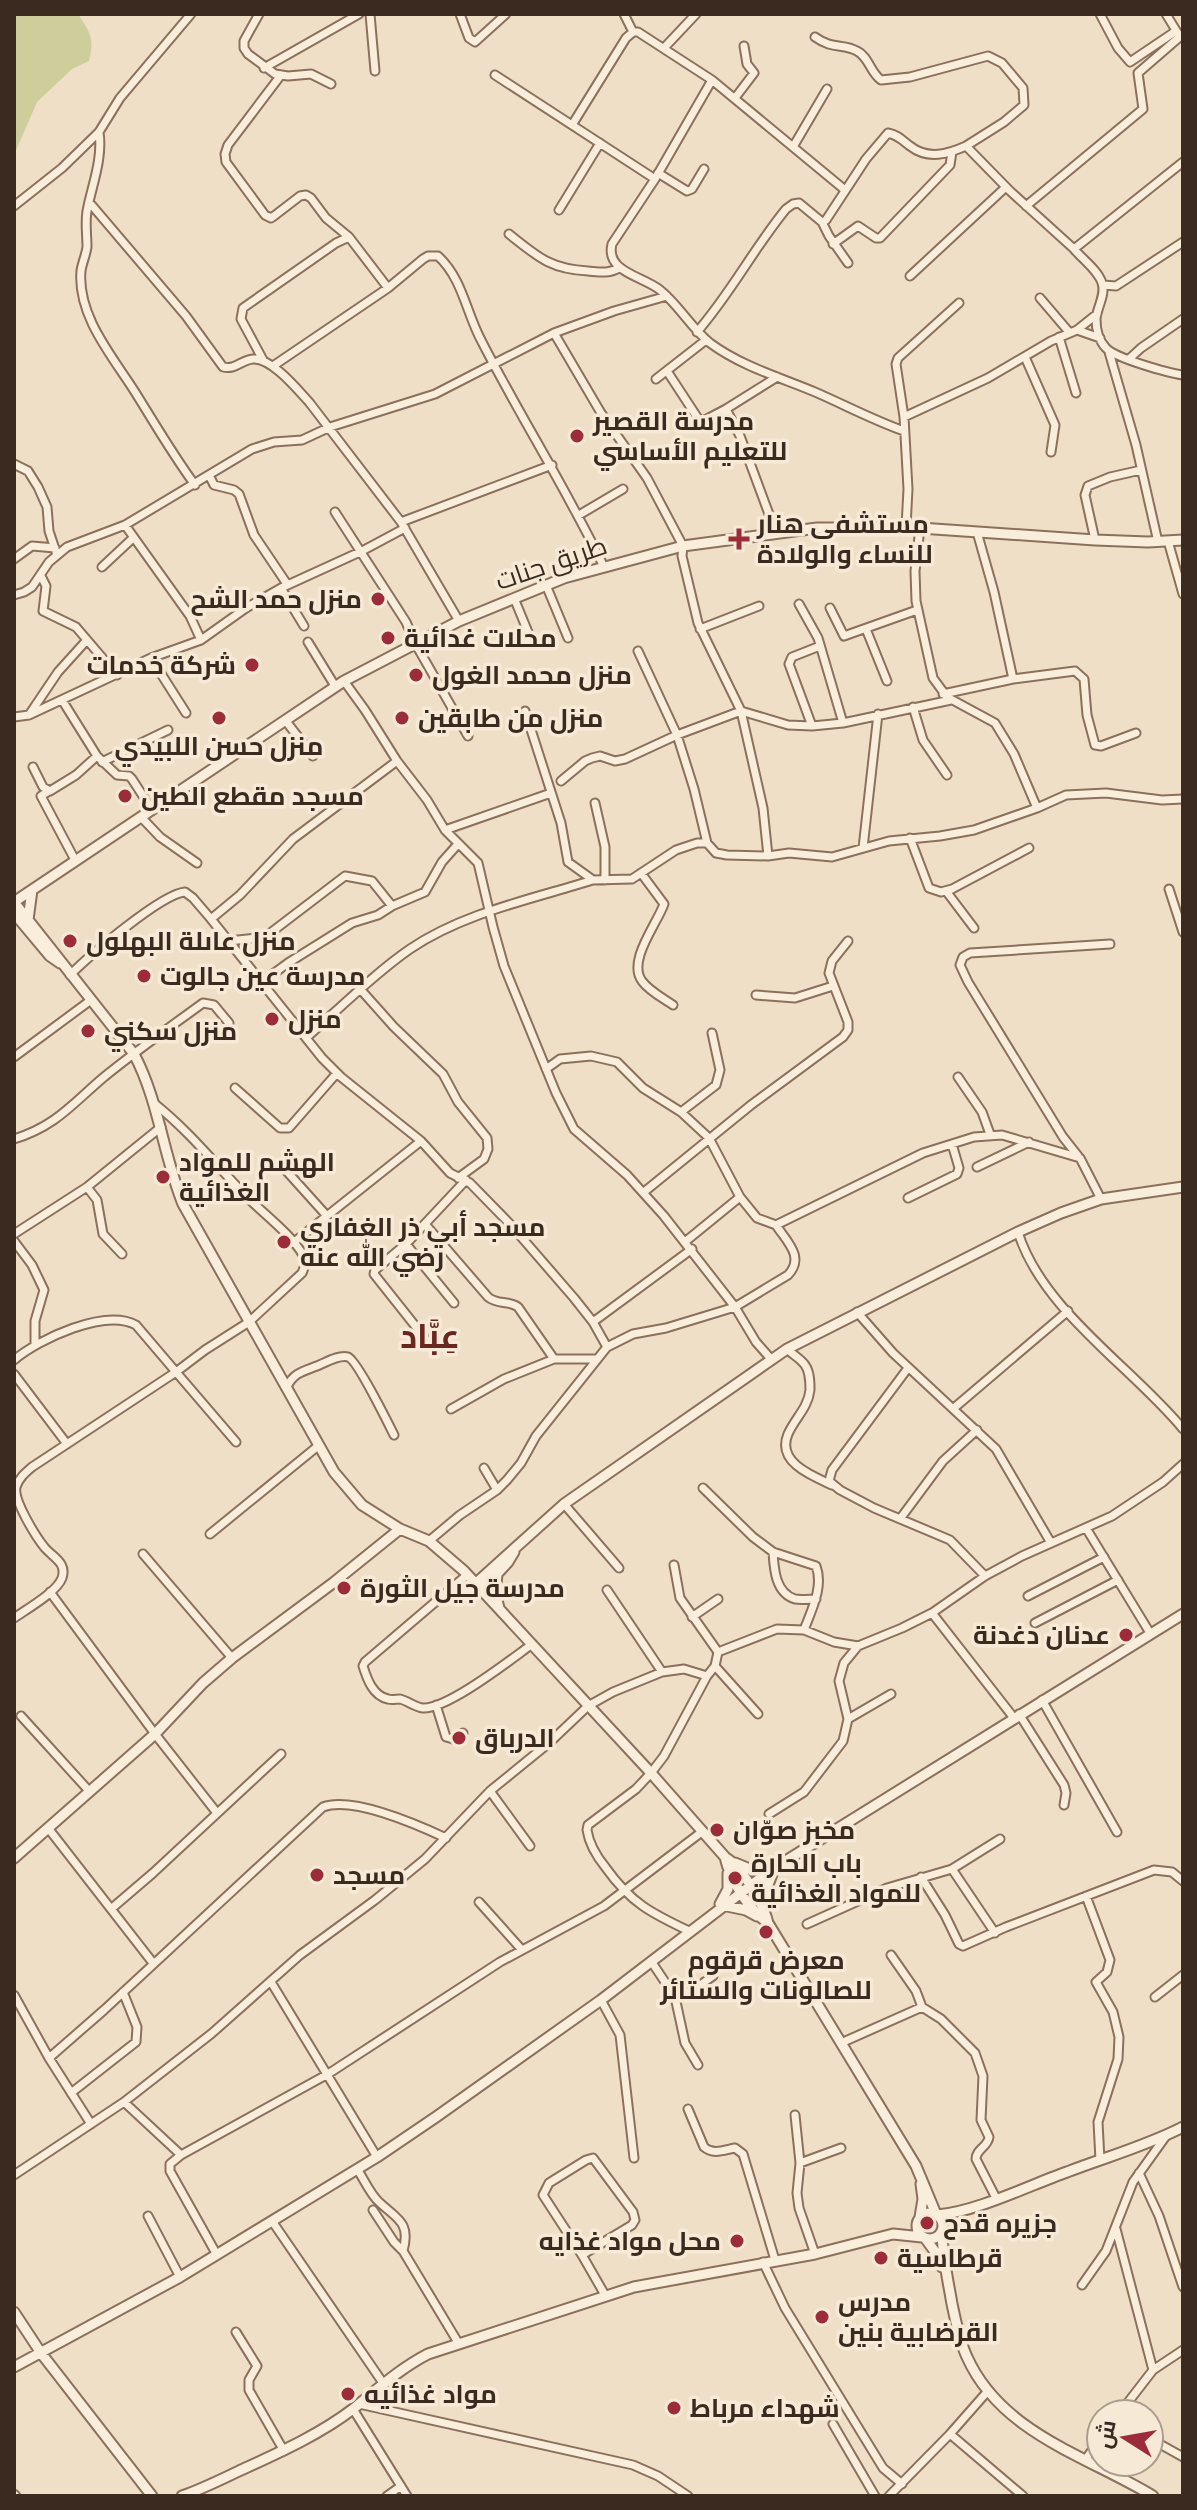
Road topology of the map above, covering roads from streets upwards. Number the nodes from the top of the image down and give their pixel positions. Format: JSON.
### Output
{"nodes":[{"id":1,"x":191,"y":14,"type":"edge"},
{"id":2,"x":259,"y":14,"type":"edge"},
{"id":3,"x":359,"y":14,"type":"edge"},
{"id":4,"x":370,"y":14,"type":"edge"},
{"id":5,"x":460,"y":14,"type":"edge"},
{"id":6,"x":506,"y":14,"type":"edge"},
{"id":7,"x":624,"y":14,"type":"edge"},
{"id":8,"x":696,"y":14,"type":"edge"},
{"id":9,"x":1100,"y":14,"type":"edge"},
{"id":10,"x":1166,"y":14,"type":"edge"},
{"id":11,"x":633,"y":32,"type":"junction"},
{"id":12,"x":1180,"y":34,"type":"edge"},
{"id":13,"x":815,"y":37,"type":"dead end"},
{"id":14,"x":744,"y":46,"type":"dead end"},
{"id":15,"x":664,"y":48,"type":"junction"},
{"id":16,"x":264,"y":68,"type":"junction"},
{"id":17,"x":375,"y":71,"type":"dead end"},
{"id":18,"x":281,"y":75,"type":"junction"},
{"id":19,"x":495,"y":75,"type":"dead end"},
{"id":20,"x":712,"y":80,"type":"junction"},
{"id":21,"x":331,"y":84,"type":"dead end"},
{"id":22,"x":827,"y":89,"type":"dead end"},
{"id":23,"x":735,"y":98,"type":"junction"},
{"id":24,"x":572,"y":125,"type":"junction"},
{"id":25,"x":99,"y":132,"type":"junction"},
{"id":26,"x":600,"y":143,"type":"junction"},
{"id":27,"x":966,"y":146,"type":"junction"},
{"id":28,"x":793,"y":147,"type":"junction"},
{"id":29,"x":952,"y":152,"type":"junction"},
{"id":30,"x":1183,"y":162,"type":"edge"},
{"id":31,"x":704,"y":169,"type":"dead end"},
{"id":32,"x":656,"y":176,"type":"junction"},
{"id":33,"x":1006,"y":187,"type":"junction"},
{"id":34,"x":845,"y":190,"type":"junction"},
{"id":35,"x":89,"y":202,"type":"junction"},
{"id":36,"x":14,"y":206,"type":"edge"},
{"id":37,"x":1026,"y":206,"type":"junction"},
{"id":38,"x":559,"y":210,"type":"dead end"},
{"id":39,"x":822,"y":222,"type":"junction"},
{"id":40,"x":509,"y":234,"type":"dead end"},
{"id":41,"x":349,"y":237,"type":"junction"},
{"id":42,"x":1183,"y":242,"type":"edge"},
{"id":43,"x":833,"y":244,"type":"junction"},
{"id":44,"x":1074,"y":249,"type":"junction"},
{"id":45,"x":848,"y":263,"type":"dead end"},
{"id":46,"x":619,"y":268,"type":"junction"},
{"id":47,"x":910,"y":276,"type":"dead end"},
{"id":48,"x":1103,"y":285,"type":"junction"},
{"id":49,"x":388,"y":288,"type":"junction"},
{"id":50,"x":667,"y":296,"type":"junction"},
{"id":51,"x":1040,"y":298,"type":"dead end"},
{"id":52,"x":959,"y":303,"type":"dead end"},
{"id":53,"x":1097,"y":314,"type":"junction"},
{"id":54,"x":1183,"y":319,"type":"edge"},
{"id":55,"x":1073,"y":331,"type":"junction"},
{"id":56,"x":697,"y":332,"type":"junction"},
{"id":57,"x":554,"y":333,"type":"junction"},
{"id":58,"x":1059,"y":337,"type":"junction"},
{"id":59,"x":1100,"y":338,"type":"junction"},
{"id":60,"x":706,"y":340,"type":"junction"},
{"id":61,"x":1109,"y":352,"type":"junction"},
{"id":62,"x":1025,"y":357,"type":"junction"},
{"id":63,"x":1129,"y":359,"type":"junction"},
{"id":64,"x":263,"y":360,"type":"junction"},
{"id":65,"x":494,"y":365,"type":"junction"},
{"id":66,"x":273,"y":366,"type":"junction"},
{"id":67,"x":667,"y":371,"type":"junction"},
{"id":68,"x":1183,"y":375,"type":"edge"},
{"id":69,"x":777,"y":377,"type":"junction"},
{"id":70,"x":656,"y":379,"type":"dead end"},
{"id":71,"x":1076,"y":393,"type":"dead end"},
{"id":72,"x":726,"y":409,"type":"junction"},
{"id":73,"x":904,"y":417,"type":"junction"},
{"id":74,"x":330,"y":427,"type":"junction"},
{"id":75,"x":904,"y":431,"type":"junction"},
{"id":76,"x":1051,"y":452,"type":"dead end"},
{"id":77,"x":14,"y":464,"type":"edge"},
{"id":78,"x":552,"y":465,"type":"junction"},
{"id":79,"x":1141,"y":470,"type":"junction"},
{"id":80,"x":209,"y":475,"type":"junction"},
{"id":81,"x":195,"y":485,"type":"junction"},
{"id":82,"x":623,"y":489,"type":"dead end"},
{"id":83,"x":335,"y":512,"type":"dead end"},
{"id":84,"x":579,"y":515,"type":"junction"},
{"id":85,"x":125,"y":525,"type":"junction"},
{"id":86,"x":403,"y":525,"type":"junction"},
{"id":87,"x":906,"y":527,"type":"junction"},
{"id":88,"x":920,"y":528,"type":"junction"},
{"id":89,"x":977,"y":532,"type":"junction"},
{"id":90,"x":776,"y":533,"type":"junction"},
{"id":91,"x":133,"y":538,"type":"junction"},
{"id":92,"x":1095,"y":540,"type":"junction"},
{"id":93,"x":1183,"y":540,"type":"edge"},
{"id":94,"x":1163,"y":542,"type":"junction"},
{"id":95,"x":683,"y":546,"type":"junction"},
{"id":96,"x":56,"y":551,"type":"junction"},
{"id":97,"x":362,"y":551,"type":"junction"},
{"id":98,"x":14,"y":559,"type":"edge"},
{"id":99,"x":102,"y":567,"type":"dead end"},
{"id":100,"x":604,"y":567,"type":"junction"},
{"id":101,"x":41,"y":576,"type":"junction"},
{"id":102,"x":546,"y":585,"type":"junction"},
{"id":103,"x":284,"y":586,"type":"junction"},
{"id":104,"x":1183,"y":594,"type":"edge"},
{"id":105,"x":14,"y":595,"type":"edge"},
{"id":106,"x":514,"y":598,"type":"junction"},
{"id":107,"x":799,"y":604,"type":"dead end"},
{"id":108,"x":759,"y":606,"type":"dead end"},
{"id":109,"x":830,"y":608,"type":"dead end"},
{"id":110,"x":917,"y":610,"type":"junction"},
{"id":111,"x":459,"y":621,"type":"junction"},
{"id":112,"x":304,"y":626,"type":"dead end"},
{"id":113,"x":700,"y":629,"type":"junction"},
{"id":114,"x":866,"y":629,"type":"junction"},
{"id":115,"x":528,"y":632,"type":"dead end"},
{"id":116,"x":568,"y":638,"type":"dead end"},
{"id":117,"x":201,"y":640,"type":"junction"},
{"id":118,"x":86,"y":641,"type":"junction"},
{"id":119,"x":308,"y":642,"type":"dead end"},
{"id":120,"x":415,"y":643,"type":"junction"},
{"id":121,"x":820,"y":646,"type":"junction"},
{"id":122,"x":638,"y":651,"type":"dead end"},
{"id":123,"x":151,"y":658,"type":"junction"},
{"id":124,"x":117,"y":675,"type":"junction"},
{"id":125,"x":1013,"y":679,"type":"junction"},
{"id":126,"x":887,"y":681,"type":"dead end"},
{"id":127,"x":339,"y":684,"type":"junction"},
{"id":128,"x":943,"y":694,"type":"junction"},
{"id":129,"x":62,"y":700,"type":"junction"},
{"id":130,"x":951,"y":700,"type":"junction"},
{"id":131,"x":913,"y":707,"type":"junction"},
{"id":132,"x":525,"y":711,"type":"dead end"},
{"id":133,"x":741,"y":711,"type":"junction"},
{"id":134,"x":186,"y":713,"type":"dead end"},
{"id":135,"x":878,"y":714,"type":"junction"},
{"id":136,"x":29,"y":715,"type":"junction"},
{"id":137,"x":14,"y":717,"type":"edge"},
{"id":138,"x":285,"y":720,"type":"junction"},
{"id":139,"x":843,"y":723,"type":"junction"},
{"id":140,"x":812,"y":726,"type":"junction"},
{"id":141,"x":168,"y":730,"type":"dead end"},
{"id":142,"x":1136,"y":733,"type":"dead end"},
{"id":143,"x":677,"y":735,"type":"junction"},
{"id":144,"x":468,"y":736,"type":"dead end"},
{"id":145,"x":313,"y":756,"type":"dead end"},
{"id":146,"x":100,"y":759,"type":"junction"},
{"id":147,"x":397,"y":761,"type":"junction"},
{"id":148,"x":33,"y":767,"type":"dead end"},
{"id":149,"x":947,"y":775,"type":"dead end"},
{"id":150,"x":561,"y":781,"type":"dead end"},
{"id":151,"x":50,"y":791,"type":"junction"},
{"id":152,"x":551,"y":793,"type":"junction"},
{"id":153,"x":1183,"y":799,"type":"edge"},
{"id":154,"x":595,"y":803,"type":"dead end"},
{"id":155,"x":1037,"y":808,"type":"junction"},
{"id":156,"x":152,"y":810,"type":"junction"},
{"id":157,"x":141,"y":817,"type":"junction"},
{"id":158,"x":445,"y":830,"type":"junction"},
{"id":159,"x":910,"y":838,"type":"junction"},
{"id":160,"x":707,"y":843,"type":"junction"},
{"id":161,"x":458,"y":844,"type":"junction"},
{"id":162,"x":863,"y":848,"type":"junction"},
{"id":163,"x":1029,"y":848,"type":"dead end"},
{"id":164,"x":768,"y":856,"type":"junction"},
{"id":165,"x":75,"y":860,"type":"junction"},
{"id":166,"x":197,"y":863,"type":"dead end"},
{"id":167,"x":641,"y":873,"type":"junction"},
{"id":168,"x":593,"y":880,"type":"junction"},
{"id":169,"x":605,"y":880,"type":"junction"},
{"id":170,"x":1169,"y":889,"type":"dead end"},
{"id":171,"x":32,"y":890,"type":"junction"},
{"id":172,"x":946,"y":891,"type":"junction"},
{"id":173,"x":14,"y":902,"type":"edge"},
{"id":174,"x":392,"y":906,"type":"junction"},
{"id":175,"x":489,"y":911,"type":"junction"},
{"id":176,"x":14,"y":913,"type":"edge"},
{"id":177,"x":211,"y":919,"type":"junction"},
{"id":178,"x":22,"y":921,"type":"edge"},
{"id":179,"x":974,"y":928,"type":"dead end"},
{"id":180,"x":1183,"y":932,"type":"edge"},
{"id":181,"x":229,"y":941,"type":"junction"},
{"id":182,"x":848,"y":941,"type":"dead end"},
{"id":183,"x":1110,"y":944,"type":"dead end"},
{"id":184,"x":70,"y":975,"type":"junction"},
{"id":185,"x":262,"y":982,"type":"junction"},
{"id":186,"x":833,"y":986,"type":"junction"},
{"id":187,"x":361,"y":990,"type":"junction"},
{"id":188,"x":756,"y":995,"type":"dead end"},
{"id":189,"x":91,"y":1000,"type":"junction"},
{"id":190,"x":673,"y":1005,"type":"dead end"},
{"id":191,"x":229,"y":1023,"type":"dead end"},
{"id":192,"x":712,"y":1033,"type":"dead end"},
{"id":193,"x":307,"y":1037,"type":"junction"},
{"id":194,"x":134,"y":1054,"type":"junction"},
{"id":195,"x":14,"y":1057,"type":"edge"},
{"id":196,"x":546,"y":1069,"type":"junction"},
{"id":197,"x":337,"y":1073,"type":"junction"},
{"id":198,"x":958,"y":1077,"type":"dead end"},
{"id":199,"x":235,"y":1088,"type":"dead end"},
{"id":200,"x":155,"y":1104,"type":"junction"},
{"id":201,"x":681,"y":1112,"type":"junction"},
{"id":202,"x":161,"y":1127,"type":"junction"},
{"id":203,"x":990,"y":1134,"type":"junction"},
{"id":204,"x":709,"y":1138,"type":"junction"},
{"id":205,"x":14,"y":1139,"type":"edge"},
{"id":206,"x":421,"y":1141,"type":"junction"},
{"id":207,"x":1029,"y":1142,"type":"junction"},
{"id":208,"x":952,"y":1144,"type":"junction"},
{"id":209,"x":1080,"y":1158,"type":"junction"},
{"id":210,"x":282,"y":1166,"type":"dead end"},
{"id":211,"x":977,"y":1167,"type":"dead end"},
{"id":212,"x":462,"y":1179,"type":"junction"},
{"id":213,"x":87,"y":1187,"type":"junction"},
{"id":214,"x":1183,"y":1187,"type":"edge"},
{"id":215,"x":644,"y":1192,"type":"junction"},
{"id":216,"x":740,"y":1197,"type":"junction"},
{"id":217,"x":908,"y":1198,"type":"dead end"},
{"id":218,"x":1101,"y":1199,"type":"junction"},
{"id":219,"x":327,"y":1216,"type":"junction"},
{"id":220,"x":425,"y":1224,"type":"junction"},
{"id":221,"x":776,"y":1225,"type":"junction"},
{"id":222,"x":1018,"y":1232,"type":"junction"},
{"id":223,"x":14,"y":1234,"type":"edge"},
{"id":224,"x":14,"y":1241,"type":"edge"},
{"id":225,"x":686,"y":1241,"type":"junction"},
{"id":226,"x":293,"y":1243,"type":"junction"},
{"id":227,"x":406,"y":1244,"type":"junction"},
{"id":228,"x":692,"y":1249,"type":"junction"},
{"id":229,"x":122,"y":1254,"type":"dead end"},
{"id":230,"x":454,"y":1303,"type":"dead end"},
{"id":231,"x":735,"y":1307,"type":"junction"},
{"id":232,"x":1068,"y":1311,"type":"junction"},
{"id":233,"x":857,"y":1312,"type":"junction"},
{"id":234,"x":249,"y":1322,"type":"junction"},
{"id":235,"x":593,"y":1322,"type":"junction"},
{"id":236,"x":428,"y":1342,"type":"dead end"},
{"id":237,"x":35,"y":1345,"type":"junction"},
{"id":238,"x":607,"y":1347,"type":"junction"},
{"id":239,"x":787,"y":1349,"type":"junction"},
{"id":240,"x":554,"y":1359,"type":"junction"},
{"id":241,"x":596,"y":1359,"type":"junction"},
{"id":242,"x":771,"y":1359,"type":"junction"},
{"id":243,"x":14,"y":1360,"type":"edge"},
{"id":244,"x":908,"y":1368,"type":"junction"},
{"id":245,"x":176,"y":1372,"type":"junction"},
{"id":246,"x":14,"y":1374,"type":"edge"},
{"id":247,"x":287,"y":1387,"type":"junction"},
{"id":248,"x":954,"y":1408,"type":"junction"},
{"id":249,"x":451,"y":1409,"type":"dead end"},
{"id":250,"x":1183,"y":1429,"type":"edge"},
{"id":251,"x":977,"y":1430,"type":"junction"},
{"id":252,"x":394,"y":1435,"type":"dead end"},
{"id":253,"x":236,"y":1442,"type":"dead end"},
{"id":254,"x":67,"y":1444,"type":"junction"},
{"id":255,"x":318,"y":1446,"type":"junction"},
{"id":256,"x":1183,"y":1464,"type":"edge"},
{"id":257,"x":484,"y":1468,"type":"dead end"},
{"id":258,"x":834,"y":1485,"type":"junction"},
{"id":259,"x":703,"y":1488,"type":"dead end"},
{"id":260,"x":497,"y":1490,"type":"junction"},
{"id":261,"x":564,"y":1504,"type":"junction"},
{"id":262,"x":900,"y":1519,"type":"junction"},
{"id":263,"x":1086,"y":1528,"type":"junction"},
{"id":264,"x":400,"y":1529,"type":"junction"},
{"id":265,"x":210,"y":1534,"type":"dead end"},
{"id":266,"x":429,"y":1541,"type":"junction"},
{"id":267,"x":1051,"y":1543,"type":"junction"},
{"id":268,"x":773,"y":1552,"type":"junction"},
{"id":269,"x":143,"y":1554,"type":"dead end"},
{"id":270,"x":1104,"y":1557,"type":"junction"},
{"id":271,"x":674,"y":1565,"type":"dead end"},
{"id":272,"x":619,"y":1568,"type":"dead end"},
{"id":273,"x":493,"y":1572,"type":"junction"},
{"id":274,"x":465,"y":1573,"type":"junction"},
{"id":275,"x":985,"y":1576,"type":"junction"},
{"id":276,"x":1118,"y":1580,"type":"junction"},
{"id":277,"x":478,"y":1587,"type":"junction"},
{"id":278,"x":607,"y":1590,"type":"dead end"},
{"id":279,"x":50,"y":1592,"type":"junction"},
{"id":280,"x":1028,"y":1596,"type":"dead end"},
{"id":281,"x":718,"y":1599,"type":"dead end"},
{"id":282,"x":816,"y":1599,"type":"junction"},
{"id":283,"x":499,"y":1611,"type":"junction"},
{"id":284,"x":932,"y":1613,"type":"junction"},
{"id":285,"x":1183,"y":1614,"type":"edge"},
{"id":286,"x":692,"y":1617,"type":"junction"},
{"id":287,"x":14,"y":1618,"type":"edge"},
{"id":288,"x":1035,"y":1623,"type":"dead end"},
{"id":289,"x":804,"y":1630,"type":"junction"},
{"id":290,"x":1150,"y":1633,"type":"junction"},
{"id":291,"x":531,"y":1645,"type":"junction"},
{"id":292,"x":858,"y":1646,"type":"junction"},
{"id":293,"x":718,"y":1652,"type":"junction"},
{"id":294,"x":232,"y":1658,"type":"junction"},
{"id":295,"x":715,"y":1666,"type":"junction"},
{"id":296,"x":662,"y":1672,"type":"junction"},
{"id":297,"x":707,"y":1676,"type":"junction"},
{"id":298,"x":891,"y":1694,"type":"dead end"},
{"id":299,"x":1042,"y":1700,"type":"junction"},
{"id":300,"x":436,"y":1705,"type":"junction"},
{"id":301,"x":588,"y":1706,"type":"junction"},
{"id":302,"x":758,"y":1714,"type":"dead end"},
{"id":303,"x":21,"y":1716,"type":"dead end"},
{"id":304,"x":1017,"y":1716,"type":"junction"},
{"id":305,"x":848,"y":1719,"type":"junction"},
{"id":306,"x":463,"y":1733,"type":"dead end"},
{"id":307,"x":155,"y":1734,"type":"junction"},
{"id":308,"x":281,"y":1754,"type":"dead end"},
{"id":309,"x":651,"y":1773,"type":"junction"},
{"id":310,"x":490,"y":1791,"type":"junction"},
{"id":311,"x":90,"y":1792,"type":"junction"},
{"id":312,"x":1064,"y":1805,"type":"dead end"},
{"id":313,"x":217,"y":1813,"type":"junction"},
{"id":314,"x":769,"y":1814,"type":"dead end"},
{"id":315,"x":48,"y":1828,"type":"junction"},
{"id":316,"x":703,"y":1831,"type":"junction"},
{"id":317,"x":1117,"y":1832,"type":"dead end"},
{"id":318,"x":446,"y":1838,"type":"junction"},
{"id":319,"x":1000,"y":1839,"type":"dead end"},
{"id":320,"x":530,"y":1846,"type":"dead end"},
{"id":321,"x":14,"y":1858,"type":"edge"},
{"id":322,"x":728,"y":1861,"type":"junction"},
{"id":323,"x":772,"y":1869,"type":"junction"},
{"id":324,"x":952,"y":1869,"type":"junction"},
{"id":325,"x":921,"y":1877,"type":"junction"},
{"id":326,"x":1183,"y":1881,"type":"edge"},
{"id":327,"x":746,"y":1889,"type":"junction"},
{"id":328,"x":623,"y":1891,"type":"junction"},
{"id":329,"x":1086,"y":1896,"type":"junction"},
{"id":330,"x":479,"y":1902,"type":"dead end"},
{"id":331,"x":720,"y":1907,"type":"junction"},
{"id":332,"x":111,"y":1909,"type":"junction"},
{"id":333,"x":761,"y":1914,"type":"junction"},
{"id":334,"x":807,"y":1924,"type":"dead end"},
{"id":335,"x":689,"y":1931,"type":"junction"},
{"id":336,"x":995,"y":1933,"type":"junction"},
{"id":337,"x":522,"y":1950,"type":"junction"},
{"id":338,"x":891,"y":1955,"type":"dead end"},
{"id":339,"x":651,"y":1961,"type":"junction"},
{"id":340,"x":153,"y":1963,"type":"junction"},
{"id":341,"x":1183,"y":1975,"type":"edge"},
{"id":342,"x":713,"y":1976,"type":"dead end"},
{"id":343,"x":271,"y":1982,"type":"junction"},
{"id":344,"x":123,"y":1992,"type":"junction"},
{"id":345,"x":14,"y":1995,"type":"edge"},
{"id":346,"x":675,"y":1997,"type":"junction"},
{"id":347,"x":1155,"y":1997,"type":"dead end"},
{"id":348,"x":601,"y":2000,"type":"junction"},
{"id":349,"x":922,"y":2007,"type":"junction"},
{"id":350,"x":841,"y":2043,"type":"junction"},
{"id":351,"x":49,"y":2058,"type":"junction"},
{"id":352,"x":698,"y":2065,"type":"dead end"},
{"id":353,"x":328,"y":2074,"type":"junction"},
{"id":354,"x":71,"y":2093,"type":"junction"},
{"id":355,"x":124,"y":2102,"type":"junction"},
{"id":356,"x":688,"y":2109,"type":"dead end"},
{"id":357,"x":795,"y":2115,"type":"dead end"},
{"id":358,"x":91,"y":2124,"type":"junction"},
{"id":359,"x":1183,"y":2127,"type":"edge"},
{"id":360,"x":1166,"y":2136,"type":"junction"},
{"id":361,"x":841,"y":2148,"type":"dead end"},
{"id":362,"x":181,"y":2155,"type":"junction"},
{"id":363,"x":377,"y":2157,"type":"junction"},
{"id":364,"x":634,"y":2158,"type":"dead end"},
{"id":365,"x":1100,"y":2160,"type":"junction"},
{"id":366,"x":800,"y":2163,"type":"junction"},
{"id":367,"x":916,"y":2166,"type":"junction"},
{"id":368,"x":357,"y":2169,"type":"junction"},
{"id":369,"x":1139,"y":2173,"type":"junction"},
{"id":370,"x":14,"y":2175,"type":"edge"},
{"id":371,"x":996,"y":2198,"type":"junction"},
{"id":372,"x":967,"y":2208,"type":"junction"},
{"id":373,"x":373,"y":2210,"type":"dead end"},
{"id":374,"x":937,"y":2215,"type":"junction"},
{"id":375,"x":148,"y":2216,"type":"dead end"},
{"id":376,"x":918,"y":2220,"type":"junction"},
{"id":377,"x":272,"y":2221,"type":"junction"},
{"id":378,"x":1116,"y":2229,"type":"junction"},
{"id":379,"x":942,"y":2231,"type":"junction"},
{"id":380,"x":898,"y":2233,"type":"junction"},
{"id":381,"x":924,"y":2238,"type":"junction"},
{"id":382,"x":403,"y":2251,"type":"junction"},
{"id":383,"x":815,"y":2254,"type":"junction"},
{"id":384,"x":217,"y":2255,"type":"junction"},
{"id":385,"x":582,"y":2255,"type":"junction"},
{"id":386,"x":775,"y":2260,"type":"junction"},
{"id":387,"x":763,"y":2262,"type":"junction"},
{"id":388,"x":946,"y":2273,"type":"junction"},
{"id":389,"x":180,"y":2277,"type":"junction"},
{"id":390,"x":1082,"y":2285,"type":"dead end"},
{"id":391,"x":1183,"y":2287,"type":"edge"},
{"id":392,"x":605,"y":2295,"type":"junction"},
{"id":393,"x":14,"y":2312,"type":"edge"},
{"id":394,"x":236,"y":2332,"type":"dead end"},
{"id":395,"x":459,"y":2344,"type":"junction"},
{"id":396,"x":1183,"y":2350,"type":"edge"},
{"id":397,"x":41,"y":2353,"type":"junction"},
{"id":398,"x":14,"y":2367,"type":"edge"},
{"id":399,"x":1153,"y":2370,"type":"junction"},
{"id":400,"x":383,"y":2383,"type":"junction"},
{"id":401,"x":987,"y":2392,"type":"junction"},
{"id":402,"x":1131,"y":2398,"type":"edge"},
{"id":403,"x":356,"y":2407,"type":"junction"},
{"id":404,"x":833,"y":2424,"type":"dead end"},
{"id":405,"x":950,"y":2434,"type":"junction"},
{"id":406,"x":1165,"y":2447,"type":"edge"},
{"id":407,"x":284,"y":2451,"type":"junction"},
{"id":408,"x":1183,"y":2457,"type":"edge"},
{"id":409,"x":1085,"y":2460,"type":"edge"},
{"id":410,"x":1119,"y":2478,"type":"edge"},
{"id":411,"x":902,"y":2484,"type":"junction"},
{"id":412,"x":401,"y":2486,"type":"junction"},
{"id":413,"x":152,"y":2496,"type":"edge"},
{"id":414,"x":182,"y":2496,"type":"edge"},
{"id":415,"x":387,"y":2496,"type":"edge"},
{"id":416,"x":407,"y":2496,"type":"edge"},
{"id":417,"x":688,"y":2496,"type":"edge"},
{"id":418,"x":875,"y":2496,"type":"edge"},
{"id":419,"x":889,"y":2496,"type":"edge"},
{"id":420,"x":1023,"y":2496,"type":"edge"},
{"id":421,"x":1153,"y":2496,"type":"edge"}],
"edges":[{"from":1,"to":25,"type":"street"},
{"from":2,"to":16,"type":"street"},
{"from":3,"to":16,"type":"street"},
{"from":4,"to":17,"type":"street"},
{"from":5,"to":6,"type":"street"},
{"from":7,"to":11,"type":"street"},
{"from":8,"to":15,"type":"street"},
{"from":9,"to":12,"type":"street"},
{"from":10,"to":12,"type":"street"},
{"from":11,"to":15,"type":"street"},
{"from":11,"to":24,"type":"street"},
{"from":12,"to":37,"type":"street"},
{"from":13,"to":27,"type":"street"},
{"from":14,"to":23,"type":"street"},
{"from":15,"to":20,"type":"street"},
{"from":16,"to":18,"type":"street"},
{"from":18,"to":21,"type":"street"},
{"from":18,"to":41,"type":"street"},
{"from":19,"to":24,"type":"street"},
{"from":20,"to":23,"type":"street"},
{"from":20,"to":32,"type":"street"},
{"from":22,"to":28,"type":"street"},
{"from":23,"to":28,"type":"street"},
{"from":24,"to":26,"type":"street"},
{"from":25,"to":35,"type":"street"},
{"from":25,"to":36,"type":"street"},
{"from":26,"to":32,"type":"street"},
{"from":26,"to":38,"type":"street"},
{"from":27,"to":29,"type":"street"},
{"from":27,"to":33,"type":"street"},
{"from":28,"to":34,"type":"street"},
{"from":29,"to":34,"type":"street"},
{"from":29,"to":43,"type":"street"},
{"from":30,"to":44,"type":"street"},
{"from":31,"to":32,"type":"street"},
{"from":32,"to":46,"type":"street"},
{"from":33,"to":37,"type":"street"},
{"from":33,"to":47,"type":"street"},
{"from":34,"to":39,"type":"street"},
{"from":35,"to":64,"type":"street"},
{"from":35,"to":81,"type":"street"},
{"from":37,"to":44,"type":"street"},
{"from":39,"to":43,"type":"street"},
{"from":39,"to":56,"type":"street"},
{"from":40,"to":46,"type":"street"},
{"from":41,"to":49,"type":"street"},
{"from":41,"to":64,"type":"street"},
{"from":42,"to":48,"type":"street"},
{"from":43,"to":45,"type":"street"},
{"from":44,"to":48,"type":"street"},
{"from":46,"to":50,"type":"street"},
{"from":48,"to":53,"type":"street"},
{"from":49,"to":65,"type":"street"},
{"from":49,"to":66,"type":"street"},
{"from":50,"to":56,"type":"street"},
{"from":50,"to":57,"type":"street"},
{"from":51,"to":55,"type":"street"},
{"from":52,"to":73,"type":"street"},
{"from":53,"to":55,"type":"street"},
{"from":53,"to":59,"type":"street"},
{"from":54,"to":63,"type":"street"},
{"from":55,"to":58,"type":"street"},
{"from":55,"to":59,"type":"street"},
{"from":56,"to":60,"type":"street"},
{"from":57,"to":65,"type":"street"},
{"from":57,"to":95,"type":"street"},
{"from":58,"to":62,"type":"street"},
{"from":58,"to":71,"type":"street"},
{"from":59,"to":61,"type":"street"},
{"from":60,"to":67,"type":"street"},
{"from":60,"to":69,"type":"street"},
{"from":61,"to":63,"type":"street"},
{"from":61,"to":79,"type":"street"},
{"from":62,"to":73,"type":"street"},
{"from":62,"to":76,"type":"street"},
{"from":63,"to":68,"type":"street"},
{"from":64,"to":66,"type":"street"},
{"from":65,"to":74,"type":"street"},
{"from":65,"to":78,"type":"street"},
{"from":66,"to":74,"type":"street"},
{"from":67,"to":70,"type":"street"},
{"from":67,"to":72,"type":"street"},
{"from":69,"to":72,"type":"street"},
{"from":69,"to":75,"type":"street"},
{"from":72,"to":90,"type":"street"},
{"from":73,"to":75,"type":"street"},
{"from":74,"to":80,"type":"street"},
{"from":74,"to":86,"type":"street"},
{"from":75,"to":87,"type":"street"},
{"from":77,"to":96,"type":"street"},
{"from":78,"to":84,"type":"street"},
{"from":78,"to":86,"type":"street"},
{"from":79,"to":92,"type":"street"},
{"from":79,"to":94,"type":"street"},
{"from":80,"to":81,"type":"street"},
{"from":80,"to":103,"type":"street"},
{"from":81,"to":85,"type":"street"},
{"from":82,"to":84,"type":"street"},
{"from":83,"to":97,"type":"street"},
{"from":84,"to":100,"type":"street"},
{"from":85,"to":91,"type":"street"},
{"from":85,"to":96,"type":"street"},
{"from":86,"to":97,"type":"street"},
{"from":86,"to":111,"type":"street"},
{"from":87,"to":88,"type":"street","name":"طريق جنات"},
{"from":87,"to":90,"type":"street","name":"طريق جنات"},
{"from":88,"to":89,"type":"street","name":"طريق جنات"},
{"from":88,"to":110,"type":"street"},
{"from":89,"to":92,"type":"street","name":"طريق جنات"},
{"from":89,"to":125,"type":"street"},
{"from":90,"to":95,"type":"street","name":"طريق جنات"},
{"from":91,"to":99,"type":"street"},
{"from":91,"to":117,"type":"street"},
{"from":92,"to":94,"type":"street","name":"طريق جنات"},
{"from":93,"to":94,"type":"street","name":"طريق جنات"},
{"from":94,"to":104,"type":"street"},
{"from":95,"to":100,"type":"street","name":"طريق جنات"},
{"from":95,"to":113,"type":"street"},
{"from":96,"to":98,"type":"street"},
{"from":96,"to":101,"type":"street"},
{"from":97,"to":103,"type":"street"},
{"from":97,"to":120,"type":"street"},
{"from":100,"to":102,"type":"street","name":"طريق جنات"},
{"from":101,"to":105,"type":"street"},
{"from":101,"to":118,"type":"street"},
{"from":102,"to":106,"type":"street","name":"طريق جنات"},
{"from":102,"to":116,"type":"street"},
{"from":103,"to":112,"type":"street"},
{"from":103,"to":117,"type":"street"},
{"from":106,"to":111,"type":"street","name":"طريق جنات"},
{"from":106,"to":115,"type":"street"},
{"from":107,"to":121,"type":"street"},
{"from":108,"to":113,"type":"street"},
{"from":109,"to":114,"type":"street"},
{"from":110,"to":114,"type":"street"},
{"from":110,"to":128,"type":"street"},
{"from":111,"to":120,"type":"street","name":"طريق جنات"},
{"from":113,"to":133,"type":"street"},
{"from":114,"to":126,"type":"street"},
{"from":117,"to":123,"type":"street"},
{"from":118,"to":124,"type":"street"},
{"from":118,"to":136,"type":"street"},
{"from":119,"to":127,"type":"street"},
{"from":120,"to":127,"type":"street","name":"طريق جنات"},
{"from":120,"to":144,"type":"street"},
{"from":121,"to":139,"type":"street"},
{"from":121,"to":140,"type":"street"},
{"from":122,"to":143,"type":"street"},
{"from":123,"to":124,"type":"street"},
{"from":123,"to":134,"type":"street"},
{"from":124,"to":129,"type":"street"},
{"from":125,"to":128,"type":"street"},
{"from":125,"to":142,"type":"street"},
{"from":127,"to":138,"type":"street","name":"طريق جنات"},
{"from":127,"to":147,"type":"street"},
{"from":128,"to":130,"type":"street"},
{"from":129,"to":136,"type":"street"},
{"from":129,"to":146,"type":"street"},
{"from":130,"to":131,"type":"street"},
{"from":130,"to":155,"type":"street"},
{"from":131,"to":135,"type":"street"},
{"from":131,"to":149,"type":"street"},
{"from":132,"to":152,"type":"street"},
{"from":133,"to":140,"type":"street"},
{"from":133,"to":143,"type":"street"},
{"from":133,"to":164,"type":"street"},
{"from":135,"to":139,"type":"street"},
{"from":135,"to":162,"type":"street"},
{"from":136,"to":137,"type":"street"},
{"from":138,"to":145,"type":"street"},
{"from":138,"to":156,"type":"street","name":"طريق جنات"},
{"from":139,"to":140,"type":"street"},
{"from":141,"to":146,"type":"street"},
{"from":143,"to":150,"type":"street"},
{"from":143,"to":160,"type":"street"},
{"from":146,"to":151,"type":"street"},
{"from":146,"to":156,"type":"street"},
{"from":147,"to":158,"type":"street"},
{"from":147,"to":177,"type":"street"},
{"from":148,"to":151,"type":"street"},
{"from":151,"to":165,"type":"street"},
{"from":152,"to":158,"type":"street"},
{"from":152,"to":168,"type":"street"},
{"from":153,"to":155,"type":"street"},
{"from":154,"to":169,"type":"street"},
{"from":155,"to":159,"type":"street"},
{"from":156,"to":157,"type":"street","name":"طريق جنات"},
{"from":157,"to":165,"type":"street","name":"طريق جنات"},
{"from":157,"to":166,"type":"street"},
{"from":158,"to":161,"type":"street"},
{"from":159,"to":162,"type":"street"},
{"from":159,"to":172,"type":"street"},
{"from":160,"to":164,"type":"street"},
{"from":160,"to":167,"type":"street"},
{"from":161,"to":174,"type":"street"},
{"from":161,"to":175,"type":"street"},
{"from":162,"to":164,"type":"street"},
{"from":163,"to":172,"type":"street"},
{"from":165,"to":171,"type":"street","name":"طريق جنات"},
{"from":167,"to":169,"type":"street"},
{"from":167,"to":190,"type":"street"},
{"from":168,"to":169,"type":"street"},
{"from":168,"to":175,"type":"street"},
{"from":170,"to":180,"type":"street"},
{"from":171,"to":173,"type":"street","name":"طريق جنات"},
{"from":171,"to":178,"type":"street"},
{"from":172,"to":179,"type":"street"},
{"from":173,"to":178,"type":"street"},
{"from":174,"to":181,"type":"street"},
{"from":174,"to":185,"type":"street"},
{"from":175,"to":187,"type":"street"},
{"from":175,"to":196,"type":"street"},
{"from":176,"to":178,"type":"street"},
{"from":177,"to":181,"type":"street"},
{"from":177,"to":184,"type":"street"},
{"from":178,"to":184,"type":"street"},
{"from":181,"to":185,"type":"street"},
{"from":182,"to":186,"type":"street"},
{"from":183,"to":209,"type":"street"},
{"from":184,"to":189,"type":"street"},
{"from":185,"to":193,"type":"street"},
{"from":186,"to":188,"type":"street"},
{"from":186,"to":204,"type":"street"},
{"from":187,"to":193,"type":"street"},
{"from":187,"to":212,"type":"street"},
{"from":189,"to":194,"type":"street"},
{"from":189,"to":195,"type":"street"},
{"from":191,"to":194,"type":"street"},
{"from":192,"to":201,"type":"street"},
{"from":193,"to":197,"type":"street"},
{"from":194,"to":200,"type":"street"},
{"from":194,"to":205,"type":"street"},
{"from":196,"to":201,"type":"street"},
{"from":196,"to":215,"type":"street"},
{"from":197,"to":199,"type":"street"},
{"from":197,"to":206,"type":"street"},
{"from":198,"to":203,"type":"street"},
{"from":200,"to":202,"type":"street"},
{"from":200,"to":226,"type":"street"},
{"from":201,"to":204,"type":"street"},
{"from":202,"to":213,"type":"street"},
{"from":202,"to":234,"type":"street"},
{"from":203,"to":207,"type":"street"},
{"from":203,"to":208,"type":"street"},
{"from":204,"to":215,"type":"street"},
{"from":204,"to":216,"type":"street"},
{"from":206,"to":212,"type":"street"},
{"from":206,"to":219,"type":"street"},
{"from":207,"to":209,"type":"street"},
{"from":207,"to":211,"type":"street"},
{"from":208,"to":217,"type":"street"},
{"from":208,"to":221,"type":"street"},
{"from":209,"to":218,"type":"street"},
{"from":210,"to":219,"type":"street"},
{"from":212,"to":220,"type":"street"},
{"from":212,"to":235,"type":"street"},
{"from":213,"to":223,"type":"street"},
{"from":213,"to":229,"type":"street"},
{"from":214,"to":218,"type":"street"},
{"from":215,"to":225,"type":"street"},
{"from":216,"to":221,"type":"street"},
{"from":216,"to":225,"type":"street"},
{"from":218,"to":222,"type":"street"},
{"from":219,"to":226,"type":"street"},
{"from":220,"to":227,"type":"street"},
{"from":220,"to":240,"type":"street"},
{"from":221,"to":231,"type":"street"},
{"from":222,"to":232,"type":"street"},
{"from":222,"to":233,"type":"street"},
{"from":224,"to":237,"type":"street"},
{"from":225,"to":228,"type":"street"},
{"from":226,"to":234,"type":"street"},
{"from":227,"to":230,"type":"street"},
{"from":227,"to":236,"type":"street"},
{"from":228,"to":231,"type":"street"},
{"from":228,"to":235,"type":"street"},
{"from":231,"to":238,"type":"street"},
{"from":231,"to":242,"type":"street"},
{"from":232,"to":248,"type":"street"},
{"from":232,"to":250,"type":"street"},
{"from":233,"to":239,"type":"street"},
{"from":233,"to":244,"type":"street"},
{"from":234,"to":245,"type":"street"},
{"from":234,"to":247,"type":"street"},
{"from":235,"to":238,"type":"street"},
{"from":237,"to":243,"type":"street"},
{"from":237,"to":245,"type":"street"},
{"from":238,"to":241,"type":"street"},
{"from":239,"to":242,"type":"street"},
{"from":239,"to":258,"type":"street"},
{"from":240,"to":241,"type":"street"},
{"from":240,"to":249,"type":"street"},
{"from":241,"to":260,"type":"street"},
{"from":242,"to":261,"type":"street"},
{"from":244,"to":248,"type":"street"},
{"from":244,"to":258,"type":"street"},
{"from":245,"to":253,"type":"street"},
{"from":245,"to":254,"type":"street"},
{"from":246,"to":254,"type":"street"},
{"from":247,"to":252,"type":"street"},
{"from":247,"to":255,"type":"street"},
{"from":248,"to":251,"type":"street"},
{"from":251,"to":262,"type":"street"},
{"from":251,"to":267,"type":"street"},
{"from":254,"to":279,"type":"street"},
{"from":255,"to":264,"type":"street"},
{"from":255,"to":265,"type":"street"},
{"from":256,"to":263,"type":"street"},
{"from":257,"to":260,"type":"street"},
{"from":258,"to":262,"type":"street"},
{"from":259,"to":268,"type":"street"},
{"from":260,"to":266,"type":"street"},
{"from":261,"to":272,"type":"street"},
{"from":261,"to":273,"type":"street"},
{"from":262,"to":275,"type":"street"},
{"from":263,"to":267,"type":"street"},
{"from":263,"to":270,"type":"street"},
{"from":264,"to":266,"type":"street"},
{"from":264,"to":294,"type":"street"},
{"from":266,"to":274,"type":"street"},
{"from":267,"to":275,"type":"street"},
{"from":268,"to":282,"type":"street"},
{"from":268,"to":282,"type":"street"},
{"from":269,"to":294,"type":"street"},
{"from":270,"to":276,"type":"street"},
{"from":270,"to":280,"type":"street"},
{"from":271,"to":286,"type":"street"},
{"from":273,"to":274,"type":"street"},
{"from":273,"to":277,"type":"street"},
{"from":273,"to":283,"type":"street"},
{"from":274,"to":277,"type":"street"},
{"from":274,"to":300,"type":"street"},
{"from":275,"to":284,"type":"street"},
{"from":276,"to":288,"type":"street"},
{"from":276,"to":290,"type":"street"},
{"from":277,"to":283,"type":"street"},
{"from":278,"to":296,"type":"street"},
{"from":279,"to":287,"type":"street"},
{"from":279,"to":307,"type":"street"},
{"from":281,"to":286,"type":"street"},
{"from":282,"to":289,"type":"street"},
{"from":283,"to":291,"type":"street"},
{"from":284,"to":292,"type":"street"},
{"from":284,"to":304,"type":"street"},
{"from":285,"to":290,"type":"street"},
{"from":286,"to":293,"type":"street"},
{"from":289,"to":292,"type":"street"},
{"from":289,"to":293,"type":"street"},
{"from":290,"to":299,"type":"street"},
{"from":291,"to":300,"type":"street"},
{"from":291,"to":301,"type":"street"},
{"from":292,"to":305,"type":"street"},
{"from":293,"to":295,"type":"street"},
{"from":294,"to":307,"type":"street"},
{"from":295,"to":297,"type":"street"},
{"from":295,"to":302,"type":"street"},
{"from":296,"to":297,"type":"street"},
{"from":296,"to":301,"type":"street"},
{"from":297,"to":309,"type":"street"},
{"from":298,"to":305,"type":"street"},
{"from":299,"to":304,"type":"street"},
{"from":299,"to":317,"type":"street"},
{"from":300,"to":306,"type":"street"},
{"from":301,"to":309,"type":"street"},
{"from":301,"to":310,"type":"street"},
{"from":303,"to":311,"type":"street"},
{"from":304,"to":312,"type":"street"},
{"from":304,"to":323,"type":"street"},
{"from":305,"to":314,"type":"street"},
{"from":307,"to":311,"type":"street"},
{"from":307,"to":313,"type":"street"},
{"from":308,"to":313,"type":"street"},
{"from":309,"to":316,"type":"street"},
{"from":309,"to":328,"type":"street"},
{"from":310,"to":318,"type":"street"},
{"from":310,"to":320,"type":"street"},
{"from":311,"to":315,"type":"street"},
{"from":313,"to":332,"type":"street"},
{"from":315,"to":321,"type":"street"},
{"from":315,"to":332,"type":"street"},
{"from":316,"to":322,"type":"street"},
{"from":316,"to":328,"type":"street"},
{"from":318,"to":340,"type":"street"},
{"from":318,"to":343,"type":"street"},
{"from":319,"to":324,"type":"street"},
{"from":322,"to":323,"type":"street"},
{"from":322,"to":327,"type":"street"},
{"from":322,"to":331,"type":"street"},
{"from":323,"to":327,"type":"street"},
{"from":323,"to":333,"type":"street"},
{"from":324,"to":325,"type":"street"},
{"from":324,"to":336,"type":"street"},
{"from":325,"to":334,"type":"street"},
{"from":325,"to":336,"type":"street"},
{"from":326,"to":329,"type":"street"},
{"from":327,"to":331,"type":"street"},
{"from":327,"to":333,"type":"street"},
{"from":328,"to":335,"type":"street"},
{"from":328,"to":337,"type":"street"},
{"from":329,"to":336,"type":"street"},
{"from":329,"to":365,"type":"street"},
{"from":330,"to":337,"type":"street"},
{"from":331,"to":333,"type":"street"},
{"from":331,"to":335,"type":"street"},
{"from":332,"to":340,"type":"street"},
{"from":333,"to":350,"type":"street"},
{"from":335,"to":339,"type":"street"},
{"from":337,"to":353,"type":"street"},
{"from":338,"to":349,"type":"street"},
{"from":339,"to":346,"type":"street"},
{"from":339,"to":348,"type":"street"},
{"from":340,"to":344,"type":"street"},
{"from":341,"to":347,"type":"street"},
{"from":342,"to":346,"type":"street"},
{"from":343,"to":353,"type":"street"},
{"from":343,"to":355,"type":"street"},
{"from":344,"to":351,"type":"street"},
{"from":344,"to":354,"type":"street"},
{"from":345,"to":351,"type":"street"},
{"from":346,"to":352,"type":"street"},
{"from":348,"to":363,"type":"street"},
{"from":348,"to":364,"type":"street"},
{"from":349,"to":350,"type":"street"},
{"from":349,"to":371,"type":"street"},
{"from":350,"to":367,"type":"street"},
{"from":351,"to":354,"type":"street"},
{"from":353,"to":362,"type":"street"},
{"from":353,"to":363,"type":"street"},
{"from":354,"to":358,"type":"street"},
{"from":355,"to":358,"type":"street"},
{"from":355,"to":362,"type":"street"},
{"from":356,"to":386,"type":"street"},
{"from":357,"to":366,"type":"street"},
{"from":358,"to":370,"type":"street"},
{"from":359,"to":360,"type":"street"},
{"from":360,"to":365,"type":"street"},
{"from":360,"to":369,"type":"street"},
{"from":361,"to":366,"type":"street"},
{"from":362,"to":384,"type":"street"},
{"from":363,"to":368,"type":"street"},
{"from":365,"to":371,"type":"street"},
{"from":366,"to":383,"type":"street"},
{"from":367,"to":374,"type":"street"},
{"from":367,"to":376,"type":"street"},
{"from":368,"to":377,"type":"street"},
{"from":368,"to":382,"type":"street"},
{"from":369,"to":378,"type":"street"},
{"from":369,"to":391,"type":"street"},
{"from":371,"to":372,"type":"street"},
{"from":372,"to":374,"type":"street"},
{"from":372,"to":379,"type":"street"},
{"from":373,"to":382,"type":"street"},
{"from":374,"to":376,"type":"street"},
{"from":374,"to":379,"type":"street"},
{"from":375,"to":389,"type":"street"},
{"from":376,"to":380,"type":"street"},
{"from":376,"to":381,"type":"street"},
{"from":377,"to":384,"type":"street"},
{"from":377,"to":400,"type":"street"},
{"from":378,"to":390,"type":"street"},
{"from":378,"to":399,"type":"street"},
{"from":379,"to":381,"type":"street"},
{"from":379,"to":388,"type":"street"},
{"from":380,"to":381,"type":"street"},
{"from":380,"to":383,"type":"street"},
{"from":381,"to":388,"type":"street"},
{"from":382,"to":395,"type":"street"},
{"from":383,"to":386,"type":"street"},
{"from":384,"to":389,"type":"street"},
{"from":385,"to":385,"type":"street"},
{"from":385,"to":392,"type":"street"},
{"from":386,"to":387,"type":"street"},
{"from":387,"to":392,"type":"street"},
{"from":387,"to":411,"type":"street"},
{"from":388,"to":401,"type":"street"},
{"from":389,"to":397,"type":"street"},
{"from":392,"to":395,"type":"street"},
{"from":393,"to":397,"type":"street"},
{"from":394,"to":407,"type":"street"},
{"from":395,"to":400,"type":"street"},
{"from":396,"to":399,"type":"street"},
{"from":397,"to":398,"type":"street"},
{"from":397,"to":413,"type":"street"},
{"from":399,"to":402,"type":"street"},
{"from":400,"to":403,"type":"street"},
{"from":401,"to":405,"type":"street"},
{"from":401,"to":409,"type":"street"},
{"from":403,"to":407,"type":"street"},
{"from":403,"to":412,"type":"street"},
{"from":403,"to":417,"type":"street"},
{"from":404,"to":418,"type":"street"},
{"from":405,"to":411,"type":"street"},
{"from":405,"to":420,"type":"street"},
{"from":406,"to":408,"type":"street"},
{"from":407,"to":414,"type":"street"},
{"from":410,"to":421,"type":"street"},
{"from":411,"to":419,"type":"street"},
{"from":412,"to":415,"type":"street"},
{"from":412,"to":416,"type":"street"}]}
